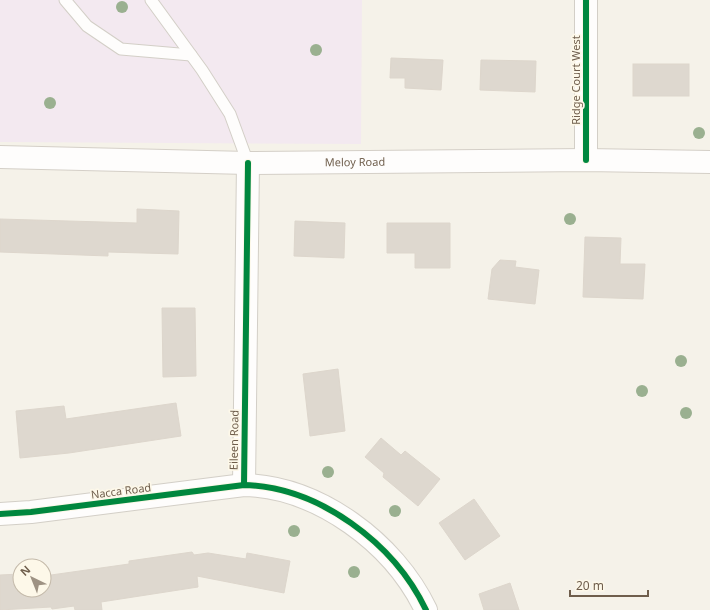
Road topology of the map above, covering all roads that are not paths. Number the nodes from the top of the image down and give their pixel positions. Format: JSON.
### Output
{"nodes":[{"id":1,"x":65,"y":0,"type":"edge"},
{"id":2,"x":152,"y":0,"type":"edge"},
{"id":3,"x":586,"y":0,"type":"edge"},
{"id":4,"x":191,"y":55,"type":"junction"},
{"id":5,"x":0,"y":158,"type":"edge"},
{"id":6,"x":586,"y":160,"type":"junction"},
{"id":7,"x":710,"y":162,"type":"edge"},
{"id":8,"x":248,"y":163,"type":"junction"},
{"id":9,"x":244,"y":485,"type":"junction"},
{"id":10,"x":0,"y":514,"type":"edge"},
{"id":11,"x":426,"y":610,"type":"edge"}],
"edges":[{"from":1,"to":4,"type":"lane"},
{"from":2,"to":4,"type":"lane"},
{"from":3,"to":6,"type":"street","name":"Ridge Court West"},
{"from":4,"to":8,"type":"lane"},
{"from":5,"to":8,"type":"street","name":"Meloy Road"},
{"from":6,"to":7,"type":"street","name":"Meloy Road"},
{"from":6,"to":8,"type":"street","name":"Meloy Road"},
{"from":8,"to":9,"type":"street","name":"Eileen Road"},
{"from":9,"to":10,"type":"street","name":"Nacca Road"},
{"from":9,"to":11,"type":"street","name":"Eileen Road"}]}
